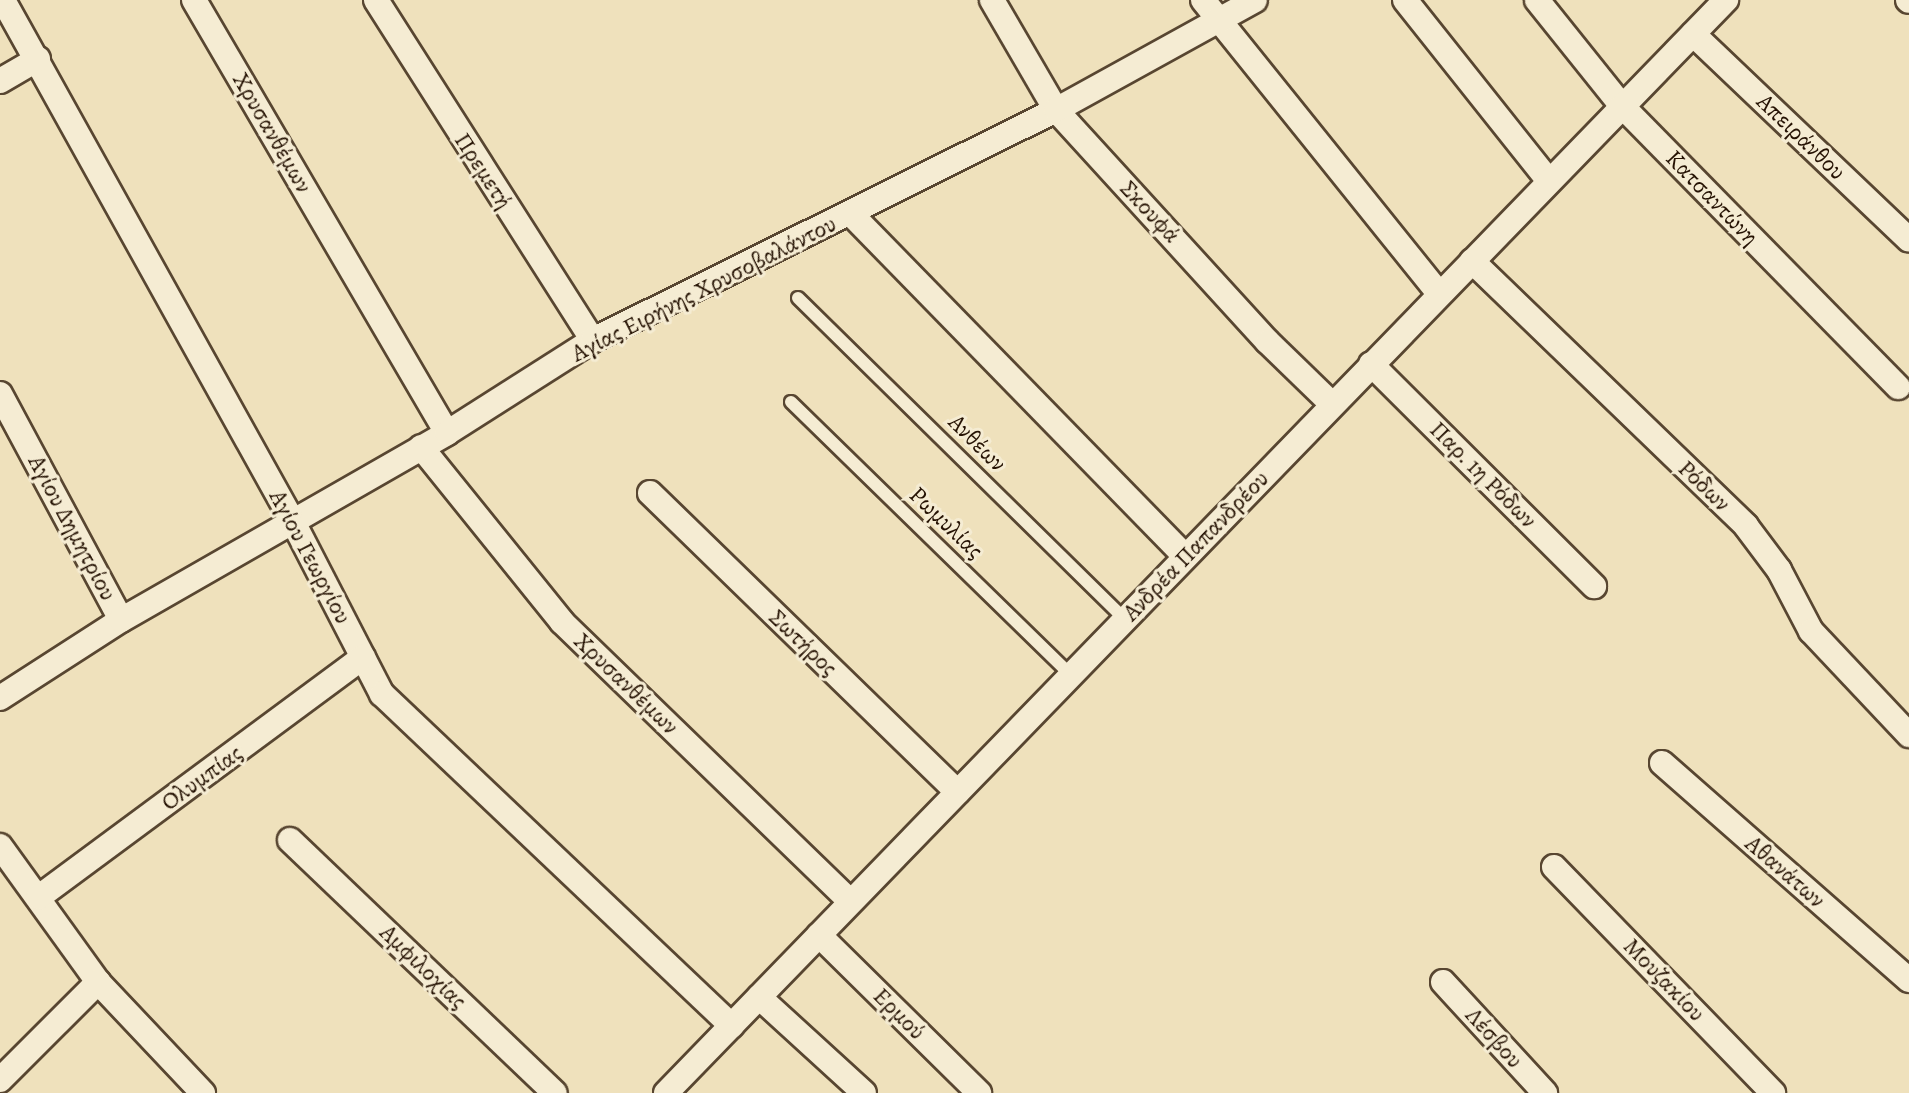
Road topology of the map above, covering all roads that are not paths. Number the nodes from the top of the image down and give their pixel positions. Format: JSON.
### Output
{"nodes":[{"id":1,"x":3,"y":0,"type":"edge"},
{"id":2,"x":194,"y":0,"type":"edge"},
{"id":3,"x":376,"y":0,"type":"edge"},
{"id":4,"x":992,"y":0,"type":"edge"},
{"id":5,"x":1203,"y":0,"type":"edge"},
{"id":6,"x":1255,"y":0,"type":"edge"},
{"id":7,"x":1405,"y":0,"type":"edge"},
{"id":8,"x":1537,"y":0,"type":"edge"},
{"id":9,"x":1726,"y":0,"type":"edge"},
{"id":10,"x":1219,"y":22,"type":"junction"},
{"id":11,"x":1693,"y":34,"type":"junction"},
{"id":12,"x":38,"y":59,"type":"junction"},
{"id":13,"x":0,"y":81,"type":"edge"},
{"id":14,"x":1622,"y":106,"type":"junction"},
{"id":15,"x":1056,"y":110,"type":"junction"},
{"id":16,"x":1549,"y":181,"type":"junction"},
{"id":17,"x":852,"y":215,"type":"junction"},
{"id":18,"x":1909,"y":240,"type":"edge"},
{"id":19,"x":1472,"y":261,"type":"junction"},
{"id":20,"x":1439,"y":294,"type":"junction"},
{"id":21,"x":798,"y":298,"type":"dead end"},
{"id":22,"x":593,"y":340,"type":"junction"},
{"id":23,"x":1371,"y":364,"type":"junction"},
{"id":24,"x":1898,"y":387,"type":"dead end"},
{"id":25,"x":0,"y":394,"type":"edge"},
{"id":26,"x":791,"y":402,"type":"dead end"},
{"id":27,"x":1332,"y":404,"type":"junction"},
{"id":28,"x":447,"y":433,"type":"junction"},
{"id":29,"x":421,"y":447,"type":"junction"},
{"id":30,"x":650,"y":493,"type":"dead end"},
{"id":31,"x":292,"y":520,"type":"junction"},
{"id":32,"x":1185,"y":556,"type":"junction"},
{"id":33,"x":1594,"y":586,"type":"dead end"},
{"id":34,"x":1125,"y":619,"type":"junction"},
{"id":35,"x":121,"y":620,"type":"junction"},
{"id":36,"x":363,"y":657,"type":"junction"},
{"id":37,"x":1071,"y":675,"type":"junction"},
{"id":38,"x":0,"y":698,"type":"edge"},
{"id":39,"x":1909,"y":735,"type":"edge"},
{"id":40,"x":1662,"y":763,"type":"dead end"},
{"id":41,"x":957,"y":792,"type":"junction"},
{"id":42,"x":290,"y":840,"type":"dead end"},
{"id":43,"x":0,"y":846,"type":"edge"},
{"id":44,"x":1554,"y":867,"type":"dead end"},
{"id":45,"x":39,"y":897,"type":"junction"},
{"id":46,"x":851,"y":902,"type":"junction"},
{"id":47,"x":819,"y":935,"type":"junction"},
{"id":48,"x":1909,"y":980,"type":"edge"},
{"id":49,"x":98,"y":982,"type":"junction"},
{"id":50,"x":1443,"y":982,"type":"dead end"},
{"id":51,"x":759,"y":997,"type":"junction"},
{"id":52,"x":732,"y":1026,"type":"junction"},
{"id":53,"x":0,"y":1080,"type":"edge"},
{"id":54,"x":203,"y":1093,"type":"edge"},
{"id":55,"x":555,"y":1093,"type":"edge"},
{"id":56,"x":666,"y":1093,"type":"edge"},
{"id":57,"x":864,"y":1093,"type":"edge"},
{"id":58,"x":979,"y":1093,"type":"edge"},
{"id":59,"x":1545,"y":1093,"type":"edge"},
{"id":60,"x":1773,"y":1093,"type":"edge"}],
"edges":[{"from":1,"to":12,"type":"street","name":"Αγίου Γεωργίου"},
{"from":2,"to":28,"type":"street","name":"Χρυσανθέμων"},
{"from":3,"to":22,"type":"street","name":"Πρεμετή"},
{"from":4,"to":15,"type":"street","name":"Σκουφά"},
{"from":5,"to":10,"type":"street"},
{"from":6,"to":10,"type":"street","name":"Αγίας Ειρήνης Χρυσοβαλάντου"},
{"from":7,"to":16,"type":"street"},
{"from":8,"to":14,"type":"street","name":"Κατσαντώνη"},
{"from":9,"to":11,"type":"street","name":"Ανδρέα Παπανδρέου"},
{"from":10,"to":15,"type":"street","name":"Αγίας Ειρήνης Χρυσοβαλάντου"},
{"from":10,"to":20,"type":"street"},
{"from":11,"to":14,"type":"street","name":"Ανδρέα Παπανδρέου"},
{"from":11,"to":18,"type":"street","name":"Απειράνθου"},
{"from":12,"to":13,"type":"street"},
{"from":12,"to":31,"type":"street","name":"Αγίου Γεωργίου"},
{"from":14,"to":16,"type":"street","name":"Ανδρέα Παπανδρέου"},
{"from":14,"to":24,"type":"street","name":"Κατσαντώνη"},
{"from":15,"to":17,"type":"street","name":"Αγίας Ειρήνης Χρυσοβαλάντου"},
{"from":15,"to":27,"type":"street","name":"Σκουφά"},
{"from":16,"to":19,"type":"street","name":"Ανδρέα Παπανδρέου"},
{"from":17,"to":22,"type":"street","name":"Αγίας Ειρήνης Χρυσοβαλάντου"},
{"from":17,"to":32,"type":"street"},
{"from":19,"to":20,"type":"street","name":"Ανδρέα Παπανδρέου"},
{"from":19,"to":39,"type":"street","name":"Ρόδων"},
{"from":20,"to":23,"type":"street","name":"Ανδρέα Παπανδρέου"},
{"from":21,"to":34,"type":"lane","name":"Ανθέων"},
{"from":22,"to":28,"type":"street","name":"Αγίας Ειρήνης Χρυσοβαλάντου"},
{"from":23,"to":27,"type":"street","name":"Ανδρέα Παπανδρέου"},
{"from":23,"to":33,"type":"street","name":"Παρ. 1η Ρόδων"},
{"from":25,"to":35,"type":"street","name":"Αγίου Δημητρίου"},
{"from":26,"to":37,"type":"lane","name":"Ρωμυλίας"},
{"from":27,"to":32,"type":"street","name":"Ανδρέα Παπανδρέου"},
{"from":28,"to":29,"type":"street","name":"Αγίας Ειρήνης Χρυσοβαλάντου"},
{"from":29,"to":31,"type":"street","name":"Αγίας Ειρήνης Χρυσοβαλάντου"},
{"from":29,"to":46,"type":"street","name":"Χρυσανθέμων"},
{"from":30,"to":41,"type":"street","name":"Σωτήρος"},
{"from":31,"to":35,"type":"street","name":"Αγίας Ειρήνης Χρυσοβαλάντου"},
{"from":31,"to":36,"type":"street","name":"Αγίου Γεωργίου"},
{"from":32,"to":34,"type":"street","name":"Ανδρέα Παπανδρέου"},
{"from":34,"to":37,"type":"street","name":"Ανδρέα Παπανδρέου"},
{"from":35,"to":38,"type":"street","name":"Αγίας Ειρήνης Χρυσοβαλάντου"},
{"from":36,"to":45,"type":"street","name":"Ολυμπίας"},
{"from":36,"to":52,"type":"street","name":"Αγίου Γεωργίου"},
{"from":37,"to":41,"type":"street","name":"Ανδρέα Παπανδρέου"},
{"from":40,"to":48,"type":"street","name":"Αθανάτων"},
{"from":41,"to":46,"type":"street","name":"Ανδρέα Παπανδρέου"},
{"from":42,"to":55,"type":"street","name":"Αμφιλοχίας"},
{"from":43,"to":45,"type":"street"},
{"from":44,"to":60,"type":"street","name":"Μουζακίου"},
{"from":45,"to":49,"type":"street"},
{"from":46,"to":47,"type":"street","name":"Ανδρέα Παπανδρέου"},
{"from":47,"to":51,"type":"street","name":"Ανδρέα Παπανδρέου"},
{"from":47,"to":58,"type":"street","name":"Ερμού"},
{"from":49,"to":53,"type":"street"},
{"from":49,"to":54,"type":"street"},
{"from":50,"to":59,"type":"street","name":"Λέσβου"},
{"from":51,"to":52,"type":"street","name":"Ανδρέα Παπανδρέου"},
{"from":51,"to":57,"type":"street"},
{"from":52,"to":56,"type":"street","name":"Ανδρέα Παπανδρέου"}]}
